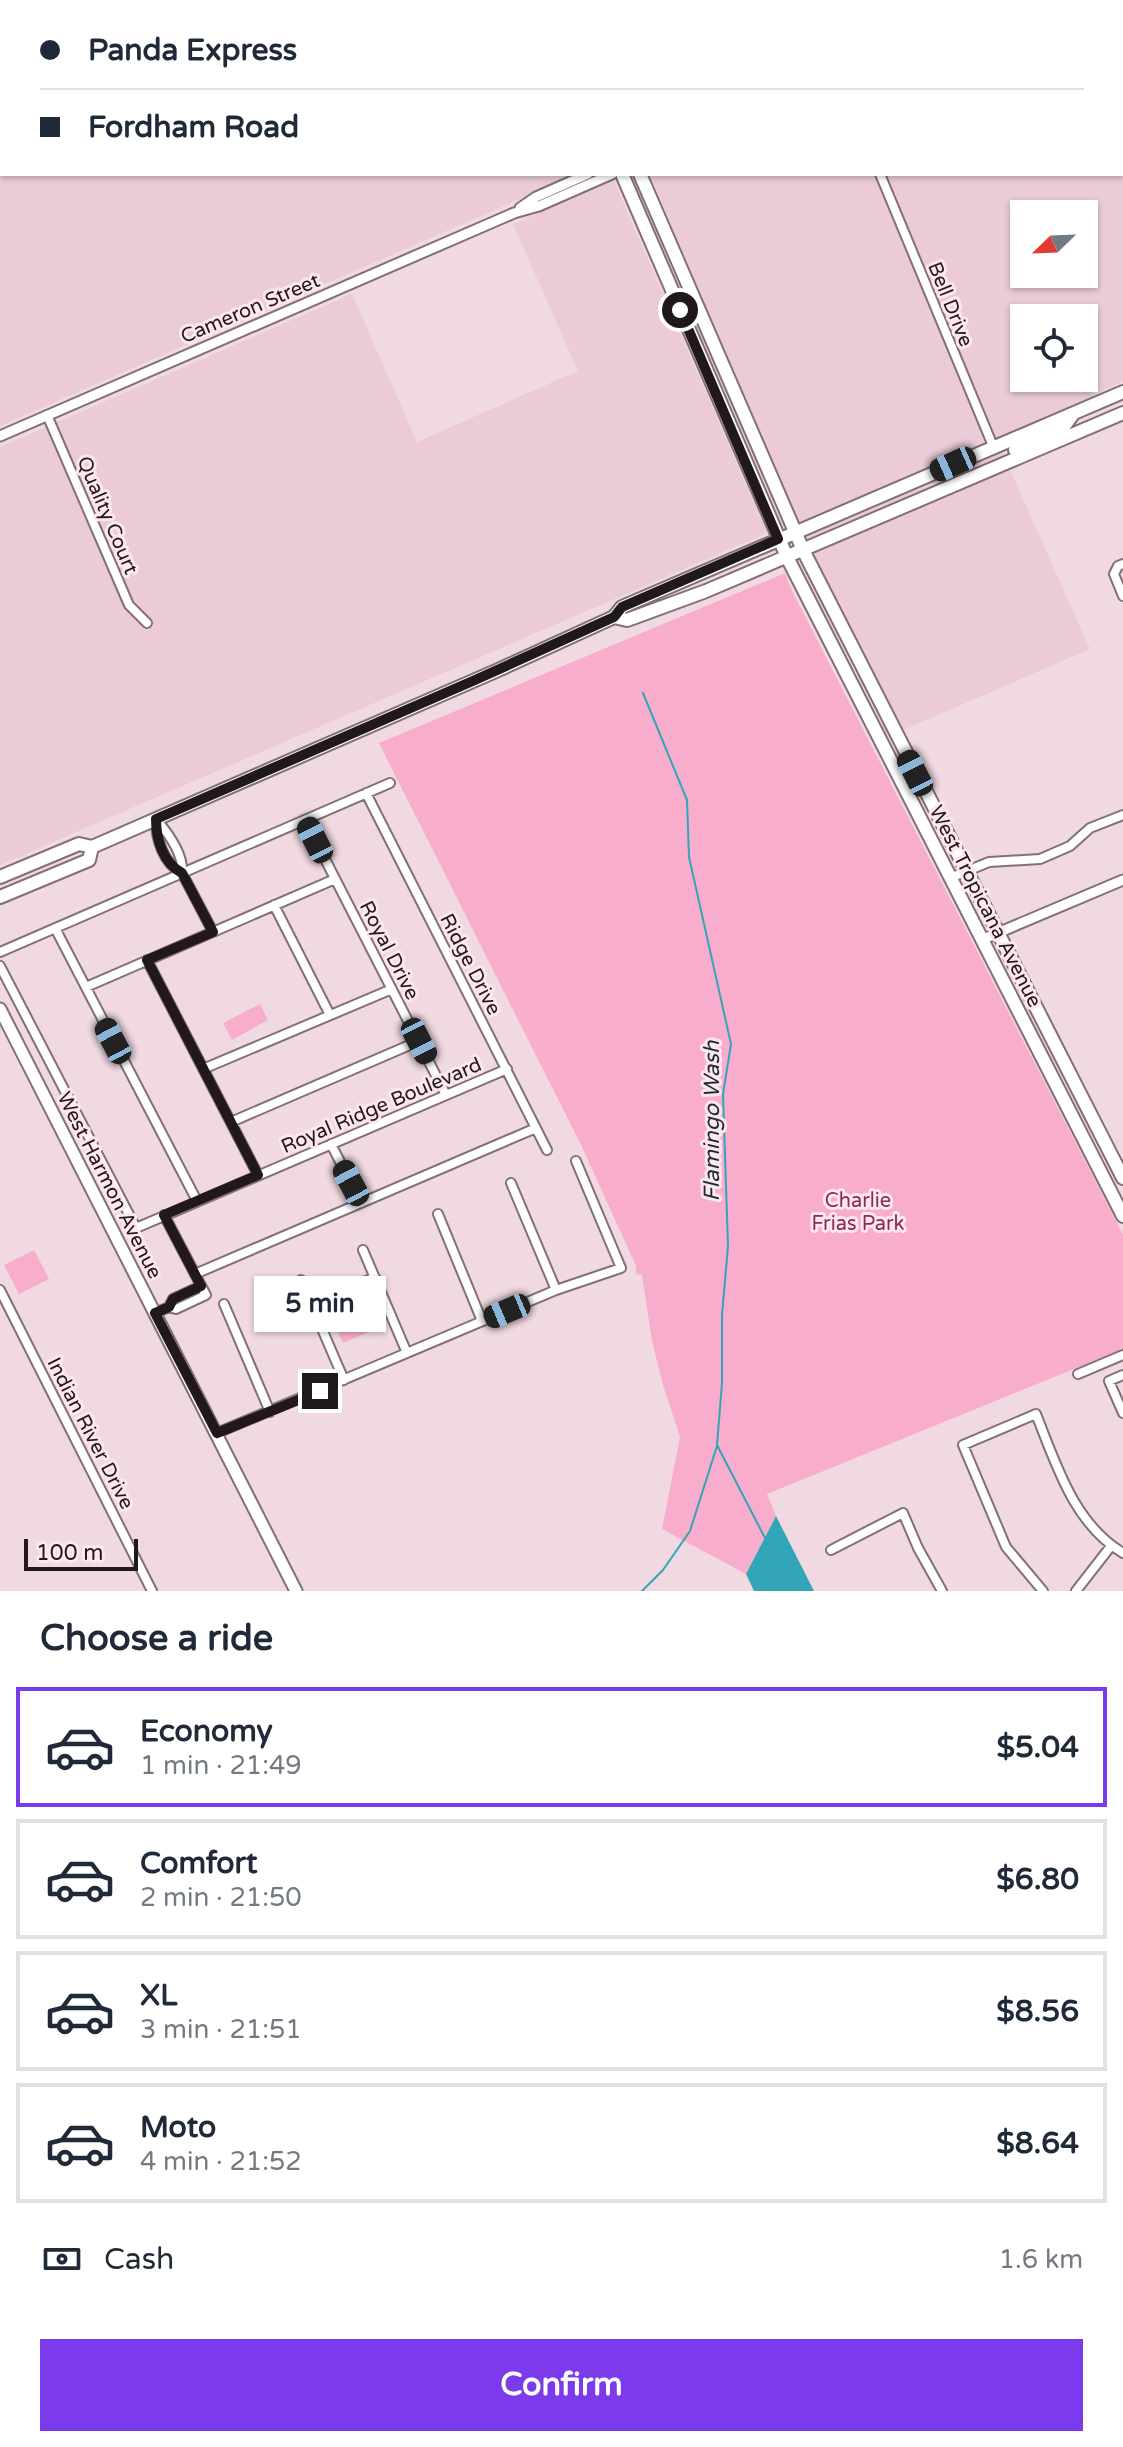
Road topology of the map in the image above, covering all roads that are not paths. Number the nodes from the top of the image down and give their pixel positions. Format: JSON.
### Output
{"nodes":[{"id":1,"x":583,"y":176,"type":"edge"},
{"id":2,"x":607,"y":176,"type":"edge"},
{"id":3,"x":623,"y":176,"type":"edge"},
{"id":4,"x":641,"y":176,"type":"edge"},
{"id":5,"x":881,"y":176,"type":"edge"},
{"id":6,"x":514,"y":213,"type":"junction"},
{"id":7,"x":701,"y":360,"type":"junction"},
{"id":8,"x":1123,"y":392,"type":"edge"},
{"id":9,"x":1123,"y":413,"type":"edge"},
{"id":10,"x":1073,"y":414,"type":"junction"},
{"id":11,"x":47,"y":415,"type":"junction"},
{"id":12,"x":750,"y":431,"type":"junction"},
{"id":13,"x":0,"y":436,"type":"edge"},
{"id":14,"x":993,"y":446,"type":"junction"},
{"id":15,"x":1000,"y":465,"type":"junction"},
{"id":16,"x":942,"y":490,"type":"junction"},
{"id":17,"x":794,"y":532,"type":"junction"},
{"id":18,"x":778,"y":539,"type":"junction"},
{"id":19,"x":803,"y":550,"type":"junction"},
{"id":20,"x":787,"y":557,"type":"junction"},
{"id":21,"x":1123,"y":564,"type":"edge"},
{"id":22,"x":1123,"y":596,"type":"edge"},
{"id":23,"x":614,"y":617,"type":"junction"},
{"id":24,"x":147,"y":623,"type":"dead end"},
{"id":25,"x":915,"y":773,"type":"junction"},
{"id":26,"x":900,"y":781,"type":"junction"},
{"id":27,"x":390,"y":783,"type":"dead end"},
{"id":28,"x":366,"y":793,"type":"junction"},
{"id":29,"x":1123,"y":815,"type":"edge"},
{"id":30,"x":156,"y":819,"type":"junction"},
{"id":31,"x":305,"y":820,"type":"junction"},
{"id":32,"x":92,"y":847,"type":"junction"},
{"id":33,"x":966,"y":870,"type":"junction"},
{"id":34,"x":182,"y":873,"type":"junction"},
{"id":35,"x":0,"y":877,"type":"edge"},
{"id":36,"x":950,"y":878,"type":"junction"},
{"id":37,"x":335,"y":879,"type":"junction"},
{"id":38,"x":1123,"y":880,"type":"edge"},
{"id":39,"x":0,"y":897,"type":"edge"},
{"id":40,"x":274,"y":905,"type":"junction"},
{"id":41,"x":55,"y":928,"type":"junction"},
{"id":42,"x":213,"y":932,"type":"junction"},
{"id":43,"x":998,"y":933,"type":"junction"},
{"id":44,"x":981,"y":940,"type":"junction"},
{"id":45,"x":0,"y":952,"type":"edge"},
{"id":46,"x":147,"y":960,"type":"junction"},
{"id":47,"x":0,"y":966,"type":"edge"},
{"id":48,"x":86,"y":987,"type":"junction"},
{"id":49,"x":392,"y":989,"type":"junction"},
{"id":50,"x":0,"y":1009,"type":"edge"},
{"id":51,"x":330,"y":1015,"type":"junction"},
{"id":52,"x":419,"y":1041,"type":"junction"},
{"id":53,"x":1053,"y":1042,"type":"junction"},
{"id":54,"x":1038,"y":1050,"type":"junction"},
{"id":55,"x":203,"y":1069,"type":"junction"},
{"id":56,"x":507,"y":1069,"type":"junction"},
{"id":57,"x":446,"y":1095,"type":"junction"},
{"id":58,"x":231,"y":1122,"type":"junction"},
{"id":59,"x":536,"y":1128,"type":"junction"},
{"id":60,"x":331,"y":1144,"type":"junction"},
{"id":61,"x":547,"y":1150,"type":"dead end"},
{"id":62,"x":576,"y":1161,"type":"dead end"},
{"id":63,"x":258,"y":1175,"type":"junction"},
{"id":64,"x":1122,"y":1176,"type":"edge"},
{"id":65,"x":511,"y":1183,"type":"dead end"},
{"id":66,"x":1113,"y":1188,"type":"edge"},
{"id":67,"x":197,"y":1201,"type":"junction"},
{"id":68,"x":361,"y":1203,"type":"junction"},
{"id":69,"x":438,"y":1214,"type":"dead end"},
{"id":70,"x":164,"y":1215,"type":"junction"},
{"id":71,"x":1123,"y":1216,"type":"edge"},
{"id":72,"x":363,"y":1250,"type":"dead end"},
{"id":73,"x":195,"y":1274,"type":"junction"},
{"id":74,"x":375,"y":1277,"type":"junction"},
{"id":75,"x":301,"y":1280,"type":"dead end"},
{"id":76,"x":0,"y":1290,"type":"edge"},
{"id":77,"x":556,"y":1290,"type":"junction"},
{"id":78,"x":224,"y":1304,"type":"dead end"},
{"id":79,"x":312,"y":1305,"type":"junction"},
{"id":80,"x":155,"y":1313,"type":"junction"},
{"id":81,"x":482,"y":1321,"type":"junction"},
{"id":82,"x":407,"y":1353,"type":"junction"},
{"id":83,"x":1123,"y":1355,"type":"edge"},
{"id":84,"x":1078,"y":1374,"type":"dead end"},
{"id":85,"x":1123,"y":1375,"type":"edge"},
{"id":86,"x":344,"y":1380,"type":"junction"},
{"id":87,"x":270,"y":1412,"type":"junction"},
{"id":88,"x":1123,"y":1413,"type":"edge"},
{"id":89,"x":217,"y":1433,"type":"junction"},
{"id":90,"x":1111,"y":1546,"type":"junction"},
{"id":91,"x":831,"y":1550,"type":"dead end"},
{"id":92,"x":1123,"y":1553,"type":"edge"},
{"id":93,"x":1035,"y":1583,"type":"junction"},
{"id":94,"x":940,"y":1588,"type":"edge"},
{"id":95,"x":152,"y":1591,"type":"edge"},
{"id":96,"x":296,"y":1591,"type":"edge"},
{"id":97,"x":929,"y":1591,"type":"edge"},
{"id":98,"x":1026,"y":1591,"type":"edge"},
{"id":99,"x":1043,"y":1591,"type":"edge"},
{"id":100,"x":1076,"y":1591,"type":"edge"}],
"edges":[{"from":1,"to":6,"type":"street","name":"Cameron Street"},
{"from":2,"to":6,"type":"street","name":"Cameron Street"},
{"from":3,"to":7,"type":"main road","name":"West Tropicana Avenue"},
{"from":4,"to":12,"type":"main road","name":"West Tropicana Avenue"},
{"from":5,"to":14,"type":"street","name":"Bell Drive"},
{"from":6,"to":11,"type":"street","name":"Cameron Street"},
{"from":7,"to":12,"type":"main road"},
{"from":7,"to":18,"type":"main road","name":"West Tropicana Avenue"},
{"from":8,"to":10,"type":"main road"},
{"from":9,"to":15,"type":"main road"},
{"from":10,"to":14,"type":"main road"},
{"from":10,"to":15,"type":"main road"},
{"from":11,"to":13,"type":"street","name":"Cameron Street"},
{"from":11,"to":24,"type":"street","name":"Quality Court"},
{"from":12,"to":17,"type":"main road","name":"West Tropicana Avenue"},
{"from":14,"to":16,"type":"main road"},
{"from":14,"to":17,"type":"main road"},
{"from":15,"to":16,"type":"main road"},
{"from":16,"to":19,"type":"main road"},
{"from":17,"to":18,"type":"main road"},
{"from":17,"to":19,"type":"main road","name":"West Tropicana Avenue"},
{"from":18,"to":20,"type":"main road","name":"West Tropicana Avenue"},
{"from":18,"to":23,"type":"main road"},
{"from":19,"to":20,"type":"main road"},
{"from":19,"to":25,"type":"main road","name":"West Tropicana Avenue"},
{"from":20,"to":23,"type":"main road"},
{"from":20,"to":26,"type":"main road","name":"West Tropicana Avenue"},
{"from":21,"to":22,"type":"street"},
{"from":23,"to":30,"type":"main road"},
{"from":25,"to":26,"type":"main road"},
{"from":25,"to":33,"type":"main road","name":"West Tropicana Avenue"},
{"from":26,"to":36,"type":"main road","name":"West Tropicana Avenue"},
{"from":27,"to":28,"type":"street"},
{"from":28,"to":31,"type":"street"},
{"from":28,"to":56,"type":"street","name":"Ridge Drive"},
{"from":29,"to":33,"type":"street"},
{"from":30,"to":32,"type":"main road"},
{"from":30,"to":34,"type":"street"},
{"from":31,"to":34,"type":"street"},
{"from":31,"to":37,"type":"street","name":"Royal Drive"},
{"from":32,"to":35,"type":"main road"},
{"from":32,"to":39,"type":"main road"},
{"from":33,"to":36,"type":"street"},
{"from":33,"to":43,"type":"main road","name":"West Tropicana Avenue"},
{"from":34,"to":41,"type":"street"},
{"from":34,"to":42,"type":"street"},
{"from":36,"to":44,"type":"main road","name":"West Tropicana Avenue"},
{"from":37,"to":40,"type":"street"},
{"from":37,"to":49,"type":"street","name":"Royal Drive"},
{"from":38,"to":43,"type":"street"},
{"from":40,"to":42,"type":"street"},
{"from":40,"to":51,"type":"street"},
{"from":41,"to":45,"type":"street"},
{"from":41,"to":48,"type":"street"},
{"from":42,"to":46,"type":"street"},
{"from":43,"to":44,"type":"street"},
{"from":43,"to":53,"type":"main road","name":"West Tropicana Avenue"},
{"from":44,"to":54,"type":"main road","name":"West Tropicana Avenue"},
{"from":46,"to":48,"type":"street"},
{"from":46,"to":55,"type":"street"},
{"from":47,"to":70,"type":"street","name":"Royal Ridge Boulevard"},
{"from":48,"to":67,"type":"street"},
{"from":49,"to":51,"type":"street"},
{"from":49,"to":52,"type":"street","name":"Royal Drive"},
{"from":50,"to":80,"type":"main road","name":"West Harmon Avenue"},
{"from":51,"to":55,"type":"street"},
{"from":52,"to":57,"type":"street","name":"Royal Drive"},
{"from":52,"to":58,"type":"street"},
{"from":53,"to":54,"type":"main road"},
{"from":53,"to":64,"type":"main road","name":"West Tropicana Avenue"},
{"from":54,"to":66,"type":"main road","name":"West Tropicana Avenue"},
{"from":55,"to":58,"type":"street"},
{"from":56,"to":57,"type":"street","name":"Royal Ridge Boulevard"},
{"from":56,"to":59,"type":"street","name":"Ridge Drive"},
{"from":57,"to":60,"type":"street","name":"Royal Ridge Boulevard"},
{"from":58,"to":63,"type":"street"},
{"from":59,"to":61,"type":"street","name":"Ridge Drive"},
{"from":59,"to":68,"type":"street"},
{"from":60,"to":63,"type":"street","name":"Royal Ridge Boulevard"},
{"from":60,"to":68,"type":"street"},
{"from":62,"to":77,"type":"street"},
{"from":63,"to":67,"type":"street","name":"Royal Ridge Boulevard"},
{"from":64,"to":66,"type":"main road"},
{"from":65,"to":77,"type":"street"},
{"from":66,"to":71,"type":"main road","name":"West Tropicana Avenue"},
{"from":67,"to":70,"type":"street","name":"Royal Ridge Boulevard"},
{"from":68,"to":73,"type":"street"},
{"from":69,"to":81,"type":"street"},
{"from":70,"to":73,"type":"street"},
{"from":72,"to":74,"type":"street"},
{"from":73,"to":80,"type":"street"},
{"from":74,"to":79,"type":"street"},
{"from":74,"to":82,"type":"street"},
{"from":75,"to":79,"type":"street"},
{"from":76,"to":95,"type":"street","name":"Indian River Drive"},
{"from":77,"to":81,"type":"street"},
{"from":78,"to":87,"type":"street"},
{"from":79,"to":86,"type":"street"},
{"from":80,"to":89,"type":"main road","name":"West Harmon Avenue"},
{"from":81,"to":82,"type":"street"},
{"from":82,"to":86,"type":"street"},
{"from":83,"to":84,"type":"street"},
{"from":85,"to":88,"type":"street"},
{"from":86,"to":87,"type":"street"},
{"from":87,"to":89,"type":"street"},
{"from":89,"to":96,"type":"main road","name":"West Harmon Avenue"},
{"from":90,"to":92,"type":"street"},
{"from":90,"to":93,"type":"street"},
{"from":90,"to":100,"type":"street"},
{"from":91,"to":94,"type":"street"},
{"from":93,"to":98,"type":"street"},
{"from":93,"to":99,"type":"street"},
{"from":94,"to":97,"type":"street"}]}
